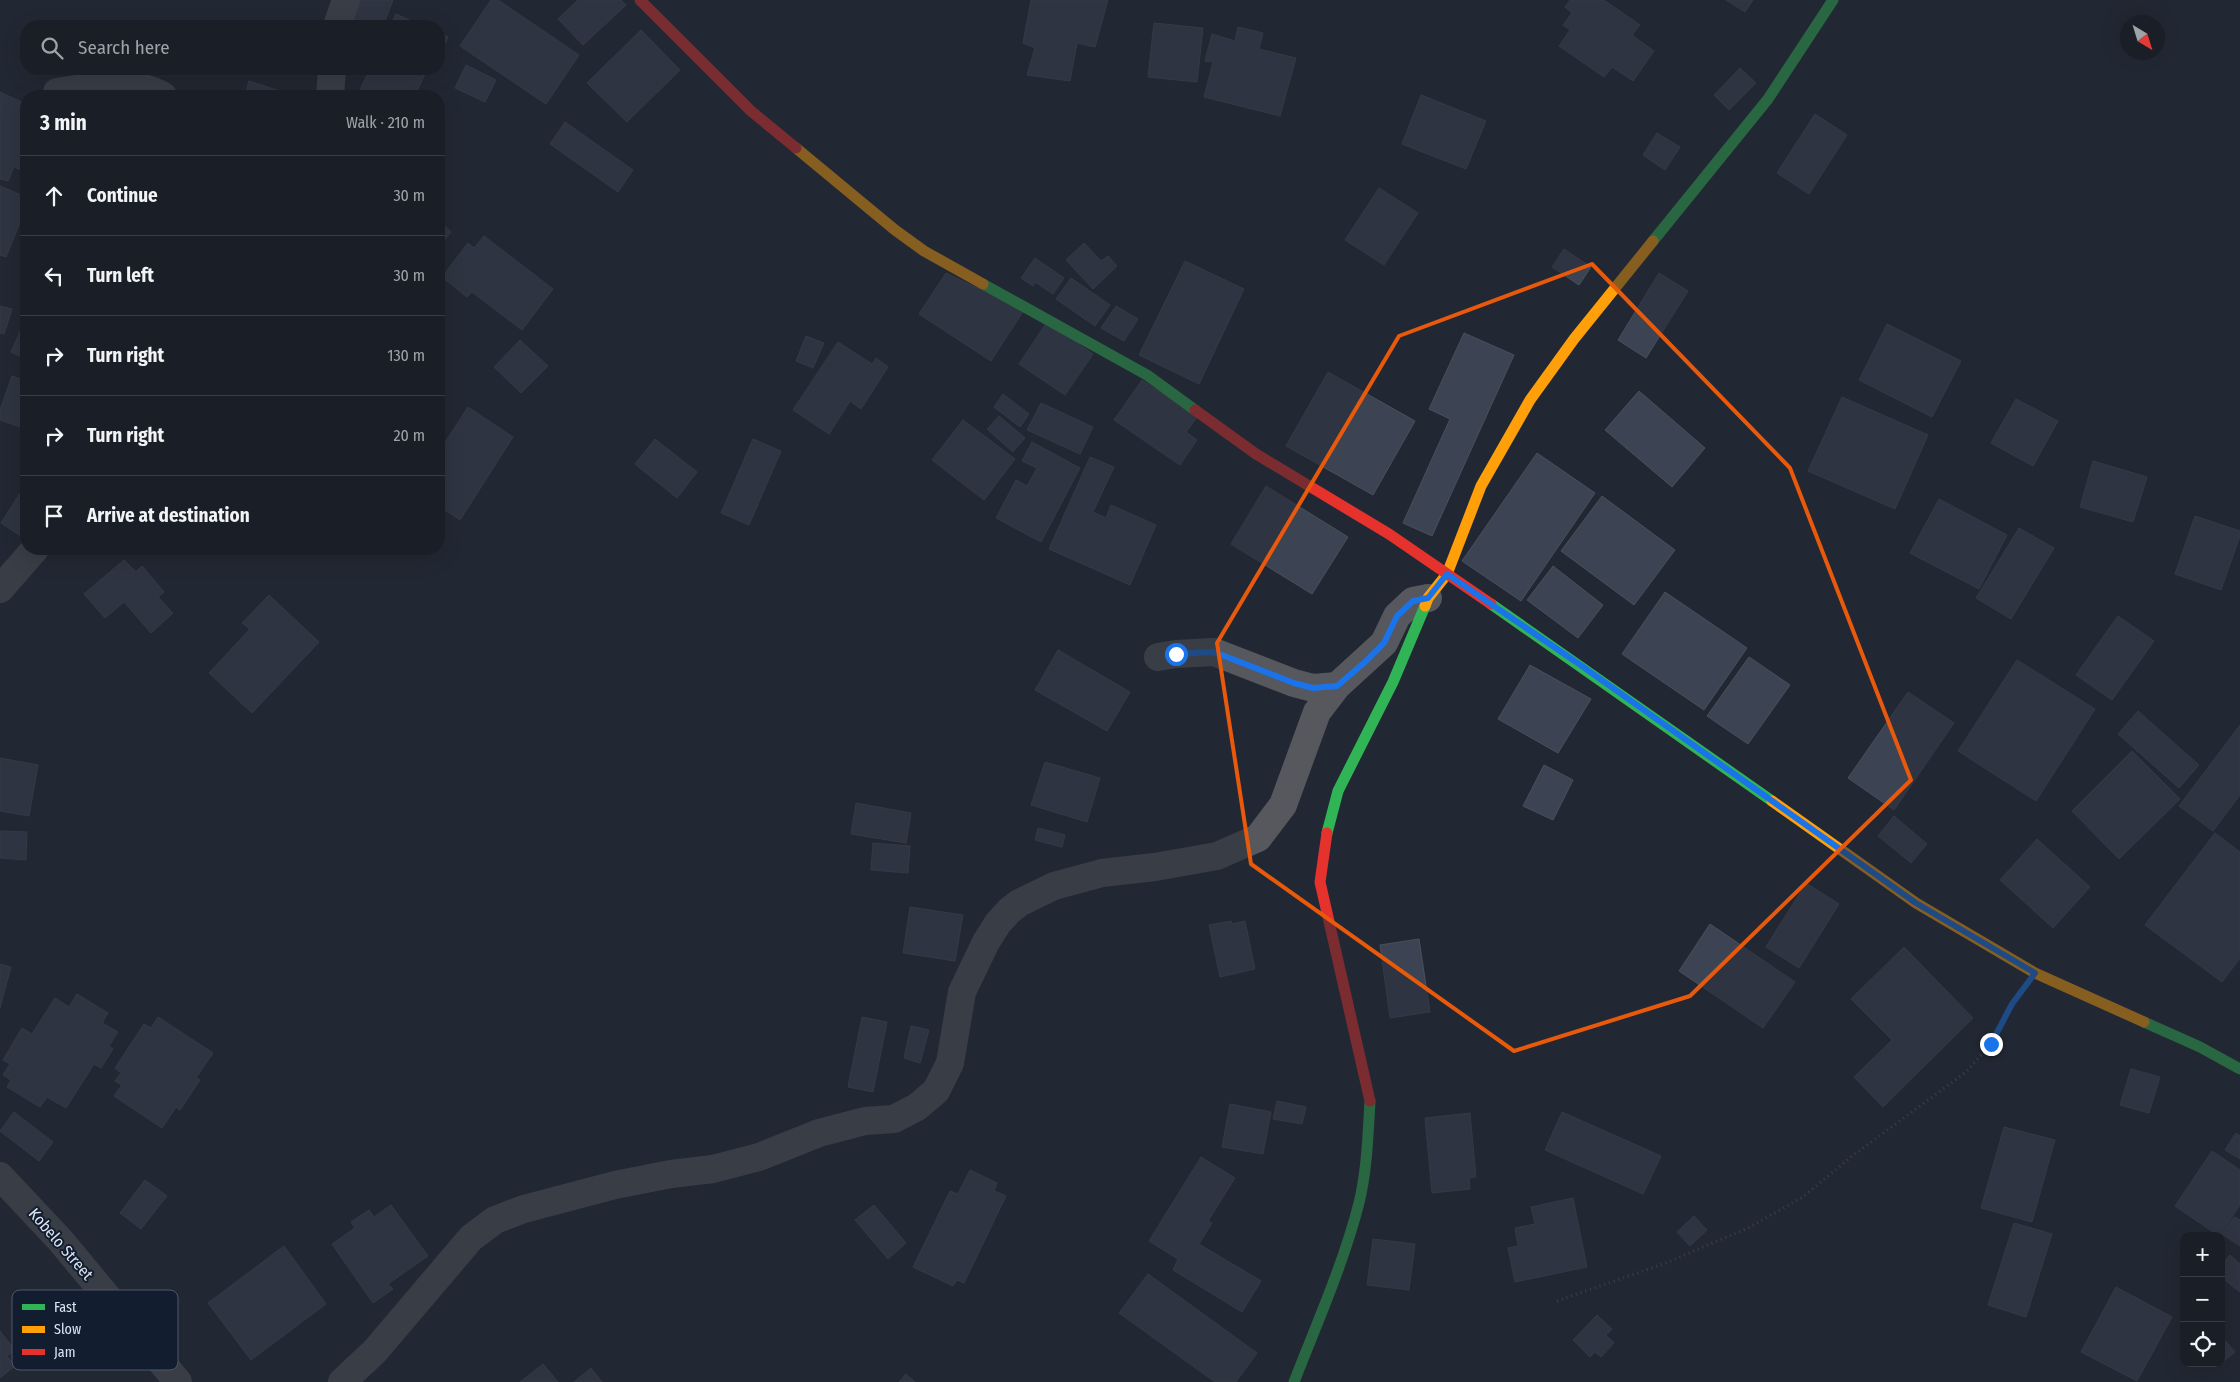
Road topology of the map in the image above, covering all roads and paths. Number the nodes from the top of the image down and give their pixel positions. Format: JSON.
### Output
{"nodes":[{"id":1,"x":346,"y":0,"type":"edge"},
{"id":2,"x":640,"y":0,"type":"edge"},
{"id":3,"x":1834,"y":0,"type":"edge"},
{"id":4,"x":339,"y":20,"type":"edge"},
{"id":5,"x":332,"y":75,"type":"edge"},
{"id":6,"x":71,"y":90,"type":"edge"},
{"id":7,"x":146,"y":90,"type":"edge"},
{"id":8,"x":330,"y":90,"type":"edge"},
{"id":9,"x":30,"y":555,"type":"edge"},
{"id":10,"x":1447,"y":574,"type":"junction"},
{"id":11,"x":0,"y":589,"type":"edge"},
{"id":12,"x":1428,"y":598,"type":"junction"},
{"id":13,"x":1158,"y":657,"type":"dead end"},
{"id":14,"x":1337,"y":686,"type":"junction"},
{"id":15,"x":2035,"y":973,"type":"junction"},
{"id":16,"x":2240,"y":1069,"type":"edge"},
{"id":17,"x":0,"y":1176,"type":"edge"},
{"id":18,"x":102,"y":1290,"type":"edge"},
{"id":19,"x":1558,"y":1301,"type":"dead end"},
{"id":20,"x":168,"y":1370,"type":"edge"},
{"id":21,"x":178,"y":1382,"type":"edge"},
{"id":22,"x":342,"y":1382,"type":"edge"},
{"id":23,"x":1294,"y":1382,"type":"edge"}],
"edges":[{"from":1,"to":4,"type":"street"},
{"from":2,"to":10,"type":"street"},
{"from":3,"to":10,"type":"street"},
{"from":5,"to":8,"type":"street"},
{"from":6,"to":7,"type":"street"},
{"from":9,"to":11,"type":"street"},
{"from":10,"to":12,"type":"street"},
{"from":10,"to":15,"type":"street"},
{"from":12,"to":14,"type":"street"},
{"from":12,"to":23,"type":"street"},
{"from":13,"to":14,"type":"street"},
{"from":14,"to":22,"type":"street"},
{"from":15,"to":16,"type":"street"},
{"from":15,"to":19,"type":"path"},
{"from":17,"to":18,"type":"street","name":"Kobelo Street"},
{"from":20,"to":21,"type":"street","name":"Kobelo Street"}]}
